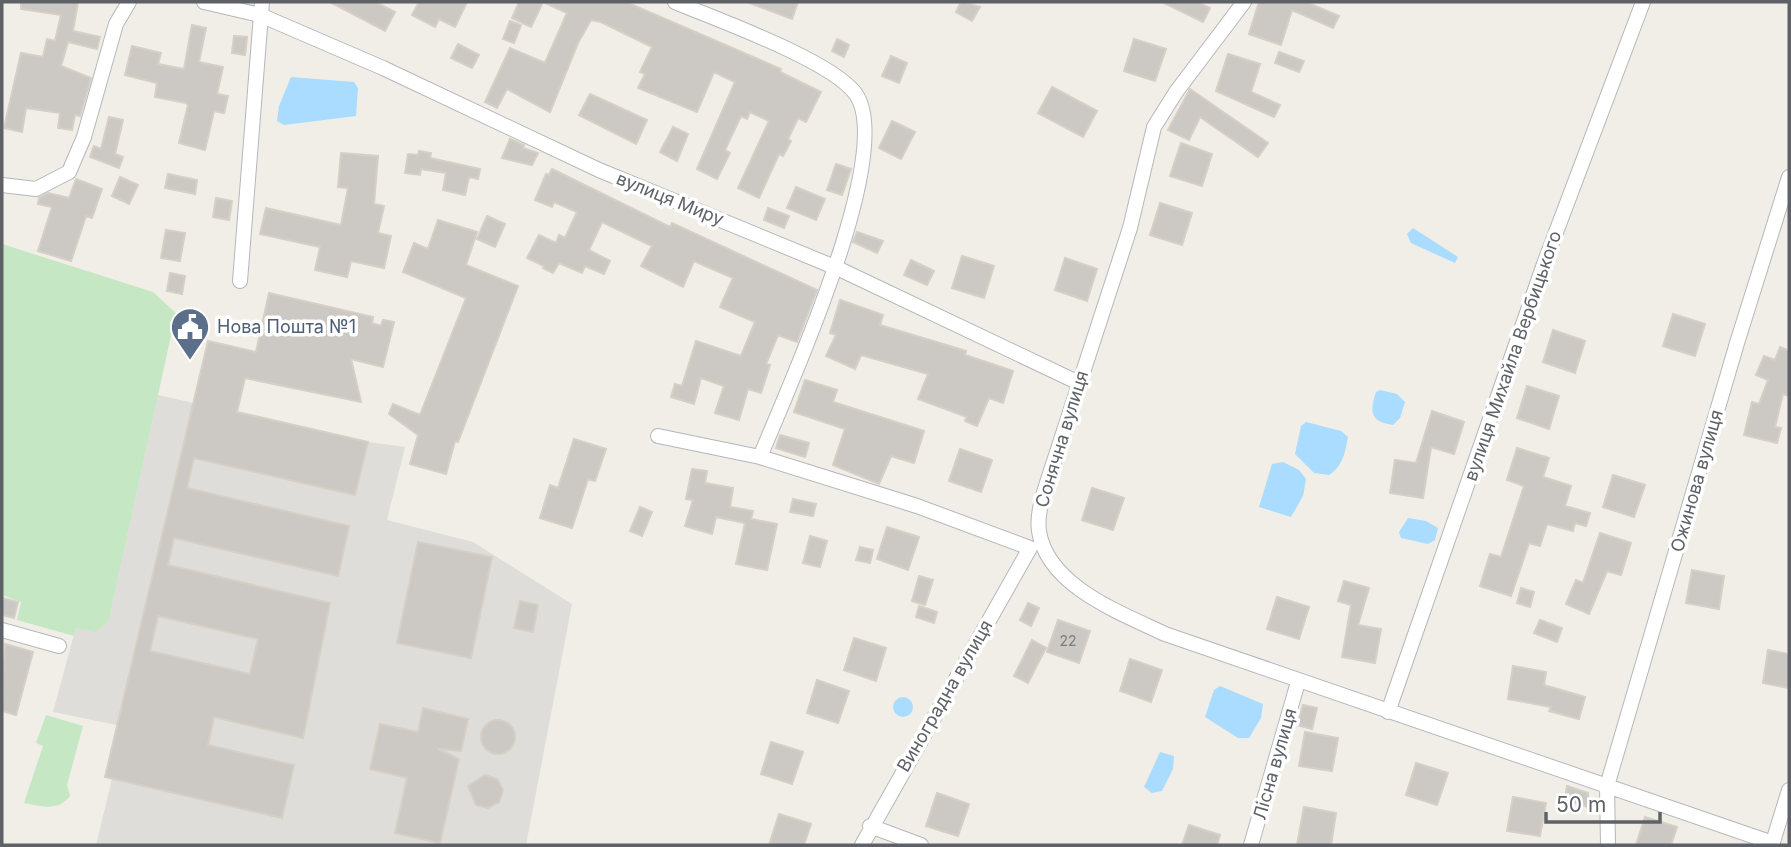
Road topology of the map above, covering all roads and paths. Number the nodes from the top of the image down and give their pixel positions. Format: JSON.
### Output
{"nodes":[{"id":1,"x":129,"y":2,"type":"edge"},
{"id":2,"x":204,"y":2,"type":"edge"},
{"id":3,"x":675,"y":2,"type":"edge"},
{"id":4,"x":1244,"y":2,"type":"edge"},
{"id":5,"x":1643,"y":2,"type":"edge"},
{"id":6,"x":261,"y":8,"type":"edge"},
{"id":7,"x":1789,"y":177,"type":"edge"},
{"id":8,"x":2,"y":185,"type":"edge"},
{"id":9,"x":837,"y":268,"type":"junction"},
{"id":10,"x":240,"y":281,"type":"dead end"},
{"id":11,"x":1079,"y":383,"type":"junction"},
{"id":12,"x":658,"y":436,"type":"dead end"},
{"id":13,"x":760,"y":457,"type":"junction"},
{"id":14,"x":1036,"y":547,"type":"junction"},
{"id":15,"x":2,"y":630,"type":"edge"},
{"id":16,"x":59,"y":646,"type":"dead end"},
{"id":17,"x":1298,"y":682,"type":"junction"},
{"id":18,"x":1388,"y":712,"type":"junction"},
{"id":19,"x":1607,"y":786,"type":"junction"},
{"id":20,"x":1789,"y":790,"type":"edge"},
{"id":21,"x":870,"y":826,"type":"junction"},
{"id":22,"x":1773,"y":844,"type":"edge"},
{"id":23,"x":862,"y":845,"type":"edge"},
{"id":24,"x":921,"y":845,"type":"edge"},
{"id":25,"x":1251,"y":845,"type":"edge"},
{"id":26,"x":1608,"y":845,"type":"edge"}],
"edges":[{"from":1,"to":8,"type":"street"},
{"from":2,"to":6,"type":"street","name":"вулиця Миру"},
{"from":3,"to":9,"type":"street"},
{"from":4,"to":11,"type":"street","name":"Сонячна вулиця"},
{"from":5,"to":18,"type":"street","name":"вулиця Михайла Вербицького"},
{"from":6,"to":9,"type":"street","name":"вулиця Миру"},
{"from":6,"to":10,"type":"street"},
{"from":7,"to":19,"type":"street","name":"Ожинова вулиця"},
{"from":9,"to":11,"type":"street","name":"вулиця Миру"},
{"from":9,"to":13,"type":"street"},
{"from":11,"to":14,"type":"street","name":"Сонячна вулиця"},
{"from":12,"to":13,"type":"street"},
{"from":13,"to":14,"type":"street"},
{"from":14,"to":17,"type":"street"},
{"from":14,"to":21,"type":"street","name":"Виноградна вулиця"},
{"from":15,"to":16,"type":"street"},
{"from":17,"to":18,"type":"street"},
{"from":17,"to":25,"type":"street","name":"Лісна вулиця"},
{"from":18,"to":19,"type":"street"},
{"from":19,"to":22,"type":"street"},
{"from":19,"to":26,"type":"street"},
{"from":20,"to":22,"type":"street"},
{"from":21,"to":23,"type":"street","name":"Виноградна вулиця"},
{"from":21,"to":24,"type":"street"}]}
